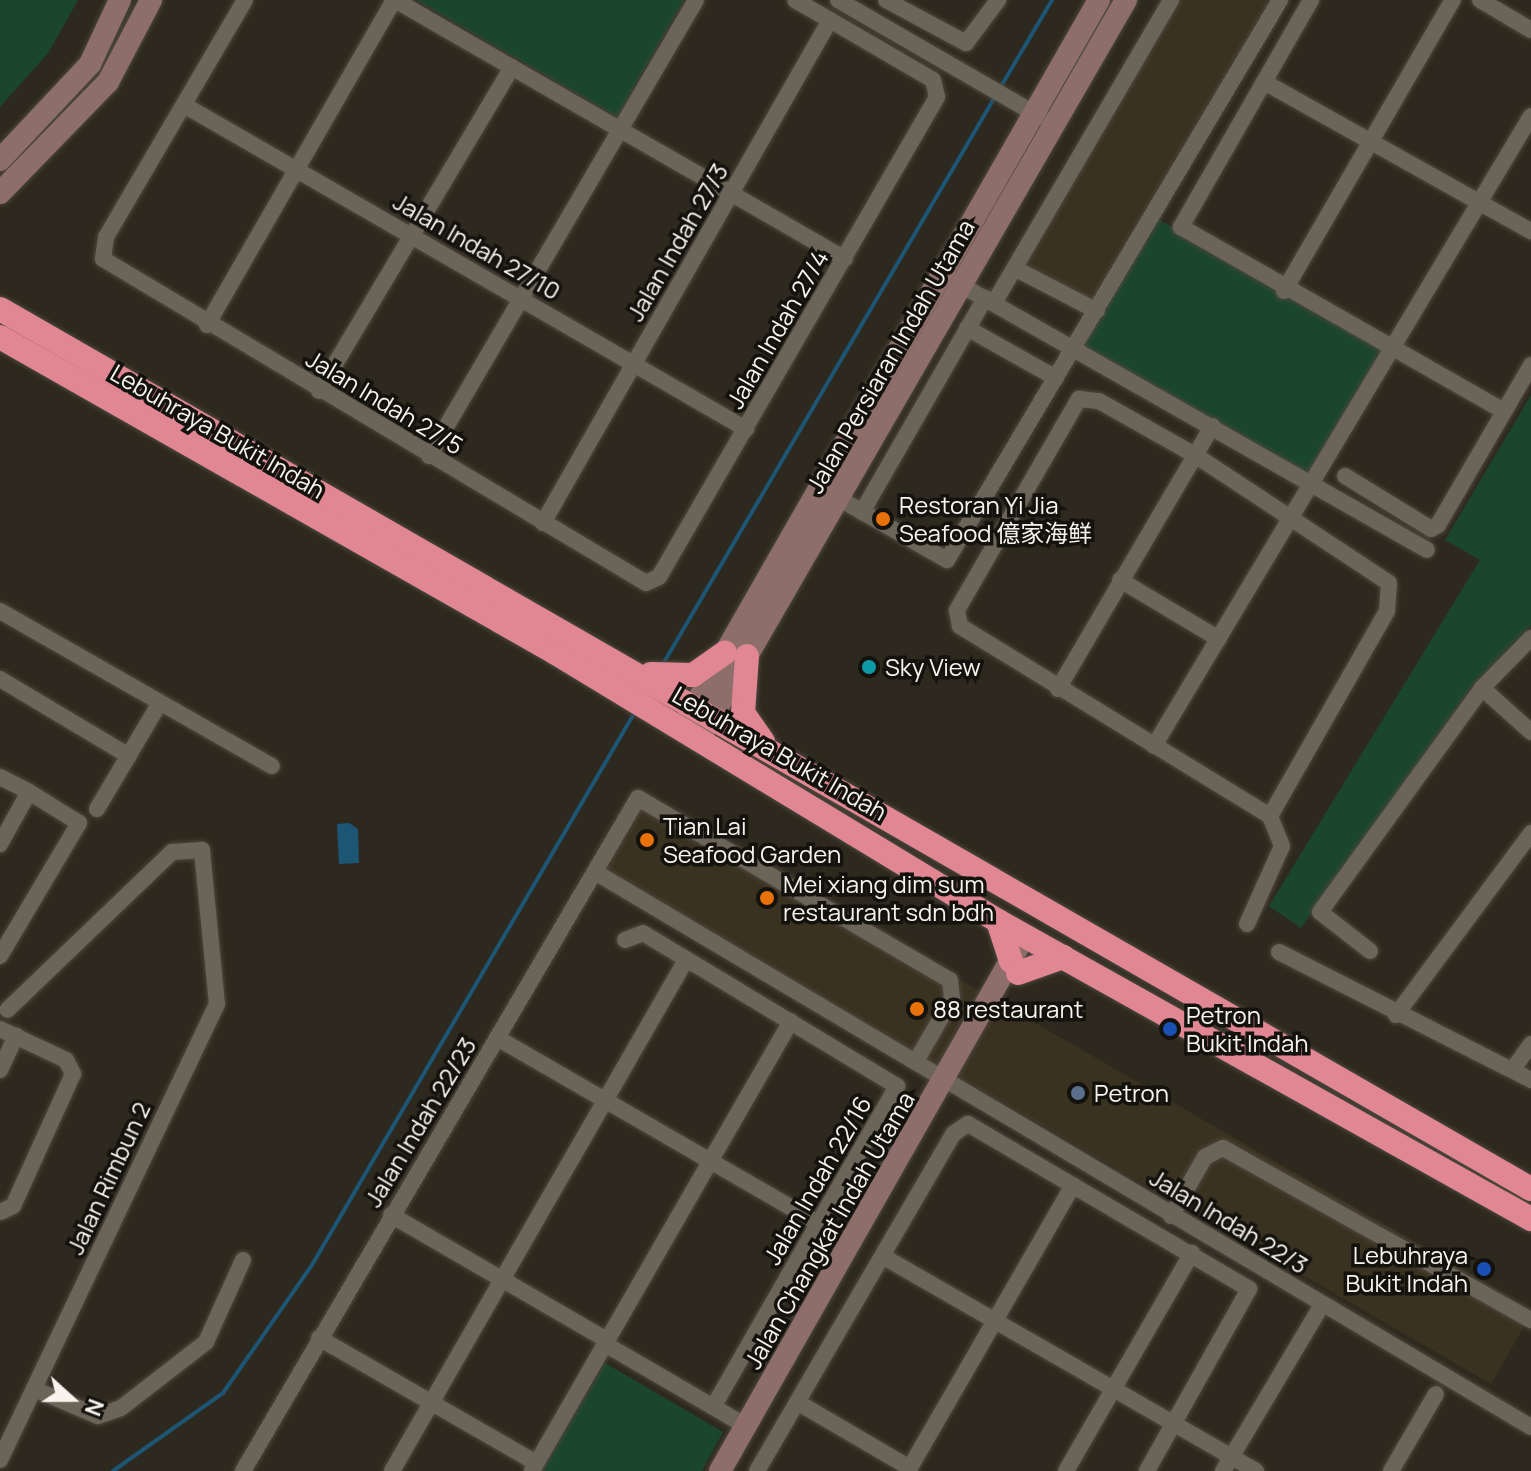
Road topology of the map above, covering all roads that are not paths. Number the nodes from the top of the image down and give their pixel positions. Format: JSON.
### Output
{"nodes":[{"id":1,"x":120,"y":0,"type":"edge"},
{"id":2,"x":151,"y":0,"type":"edge"},
{"id":3,"x":245,"y":0,"type":"edge"},
{"id":4,"x":395,"y":0,"type":"edge"},
{"id":5,"x":696,"y":0,"type":"edge"},
{"id":6,"x":795,"y":0,"type":"edge"},
{"id":7,"x":838,"y":0,"type":"edge"},
{"id":8,"x":886,"y":0,"type":"edge"},
{"id":9,"x":998,"y":0,"type":"edge"},
{"id":10,"x":1099,"y":0,"type":"edge"},
{"id":11,"x":1126,"y":0,"type":"edge"},
{"id":12,"x":1171,"y":0,"type":"edge"},
{"id":13,"x":1280,"y":0,"type":"edge"},
{"id":14,"x":1311,"y":0,"type":"edge"},
{"id":15,"x":1453,"y":0,"type":"edge"},
{"id":16,"x":1480,"y":0,"type":"edge"},
{"id":17,"x":830,"y":20,"type":"junction"},
{"id":18,"x":1531,"y":30,"type":"edge"},
{"id":19,"x":512,"y":67,"type":"junction"},
{"id":20,"x":1264,"y":82,"type":"junction"},
{"id":21,"x":184,"y":105,"type":"junction"},
{"id":22,"x":1531,"y":116,"type":"edge"},
{"id":23,"x":1044,"y":119,"type":"junction"},
{"id":24,"x":620,"y":130,"type":"junction"},
{"id":25,"x":1372,"y":139,"type":"junction"},
{"id":26,"x":0,"y":160,"type":"edge"},
{"id":27,"x":296,"y":170,"type":"junction"},
{"id":28,"x":0,"y":193,"type":"edge"},
{"id":29,"x":732,"y":194,"type":"junction"},
{"id":30,"x":1480,"y":201,"type":"junction"},
{"id":31,"x":1531,"y":231,"type":"edge"},
{"id":32,"x":411,"y":236,"type":"junction"},
{"id":33,"x":845,"y":259,"type":"junction"},
{"id":34,"x":1016,"y":269,"type":"junction"},
{"id":35,"x":941,"y":274,"type":"junction"},
{"id":36,"x":962,"y":286,"type":"junction"},
{"id":37,"x":1284,"y":291,"type":"junction"},
{"id":38,"x":521,"y":299,"type":"junction"},
{"id":39,"x":989,"y":301,"type":"junction"},
{"id":40,"x":1097,"y":311,"type":"junction"},
{"id":41,"x":2,"y":316,"type":"edge"},
{"id":42,"x":207,"y":325,"type":"junction"},
{"id":43,"x":967,"y":328,"type":"junction"},
{"id":44,"x":1074,"y":349,"type":"junction"},
{"id":45,"x":1393,"y":352,"type":"junction"},
{"id":46,"x":634,"y":364,"type":"junction"},
{"id":47,"x":1531,"y":365,"type":"edge"},
{"id":48,"x":1056,"y":378,"type":"junction"},
{"id":49,"x":319,"y":391,"type":"junction"},
{"id":50,"x":1504,"y":411,"type":"junction"},
{"id":51,"x":1212,"y":426,"type":"junction"},
{"id":52,"x":746,"y":429,"type":"junction"},
{"id":53,"x":1195,"y":455,"type":"junction"},
{"id":54,"x":429,"y":456,"type":"junction"},
{"id":55,"x":1345,"y":476,"type":"dead end"},
{"id":56,"x":1315,"y":485,"type":"junction"},
{"id":57,"x":838,"y":498,"type":"junction"},
{"id":58,"x":862,"y":512,"type":"junction"},
{"id":59,"x":1295,"y":515,"type":"junction"},
{"id":60,"x":543,"y":523,"type":"junction"},
{"id":61,"x":1427,"y":550,"type":"dead end"},
{"id":62,"x":1120,"y":580,"type":"junction"},
{"id":63,"x":646,"y":583,"type":"joint"},
{"id":64,"x":0,"y":611,"type":"edge"},
{"id":65,"x":1531,"y":638,"type":"edge"},
{"id":66,"x":1219,"y":639,"type":"junction"},
{"id":67,"x":736,"y":655,"type":"junction"},
{"id":68,"x":0,"y":679,"type":"edge"},
{"id":69,"x":675,"y":685,"type":"junction"},
{"id":70,"x":1482,"y":688,"type":"junction"},
{"id":71,"x":1058,"y":689,"type":"junction"},
{"id":72,"x":159,"y":704,"type":"junction"},
{"id":73,"x":702,"y":711,"type":"junction"},
{"id":74,"x":1531,"y":732,"type":"edge"},
{"id":75,"x":691,"y":734,"type":"junction"},
{"id":76,"x":1154,"y":746,"type":"junction"},
{"id":77,"x":129,"y":756,"type":"junction"},
{"id":78,"x":777,"y":757,"type":"junction"},
{"id":79,"x":272,"y":766,"type":"dead end"},
{"id":80,"x":0,"y":777,"type":"edge"},
{"id":81,"x":29,"y":792,"type":"junction"},
{"id":82,"x":97,"y":809,"type":"dead end"},
{"id":83,"x":1270,"y":816,"type":"junction"},
{"id":84,"x":1531,"y":833,"type":"edge"},
{"id":85,"x":0,"y":844,"type":"edge"},
{"id":86,"x":595,"y":872,"type":"junction"},
{"id":87,"x":1021,"y":895,"type":"junction"},
{"id":88,"x":998,"y":921,"type":"junction"},
{"id":89,"x":1247,"y":924,"type":"dead end"},
{"id":90,"x":1081,"y":929,"type":"junction"},
{"id":91,"x":1031,"y":936,"type":"junction"},
{"id":92,"x":625,"y":940,"type":"dead end"},
{"id":93,"x":1370,"y":951,"type":"dead end"},
{"id":94,"x":1279,"y":952,"type":"dead end"},
{"id":95,"x":0,"y":956,"type":"edge"},
{"id":96,"x":1063,"y":957,"type":"junction"},
{"id":97,"x":686,"y":960,"type":"junction"},
{"id":98,"x":1014,"y":967,"type":"junction"},
{"id":99,"x":7,"y":1010,"type":"dead end"},
{"id":100,"x":1396,"y":1015,"type":"junction"},
{"id":101,"x":791,"y":1021,"type":"junction"},
{"id":102,"x":0,"y":1029,"type":"edge"},
{"id":103,"x":16,"y":1036,"type":"junction"},
{"id":104,"x":499,"y":1039,"type":"junction"},
{"id":105,"x":1531,"y":1044,"type":"edge"},
{"id":106,"x":916,"y":1061,"type":"junction"},
{"id":107,"x":1513,"y":1069,"type":"junction"},
{"id":108,"x":0,"y":1070,"type":"edge"},
{"id":109,"x":947,"y":1078,"type":"junction"},
{"id":110,"x":1531,"y":1080,"type":"edge"},
{"id":111,"x":605,"y":1100,"type":"junction"},
{"id":112,"x":711,"y":1161,"type":"junction"},
{"id":113,"x":1073,"y":1185,"type":"junction"},
{"id":114,"x":1531,"y":1189,"type":"edge"},
{"id":115,"x":0,"y":1212,"type":"edge"},
{"id":116,"x":391,"y":1215,"type":"junction"},
{"id":117,"x":1171,"y":1216,"type":"junction"},
{"id":118,"x":1531,"y":1219,"type":"edge"},
{"id":119,"x":819,"y":1224,"type":"junction"},
{"id":120,"x":1192,"y":1253,"type":"junction"},
{"id":121,"x":884,"y":1257,"type":"junction"},
{"id":122,"x":243,"y":1260,"type":"dead end"},
{"id":123,"x":502,"y":1279,"type":"junction"},
{"id":124,"x":1322,"y":1305,"type":"junction"},
{"id":125,"x":1531,"y":1320,"type":"edge"},
{"id":126,"x":995,"y":1321,"type":"junction"},
{"id":127,"x":319,"y":1338,"type":"junction"},
{"id":128,"x":606,"y":1342,"type":"junction"},
{"id":129,"x":34,"y":1389,"type":"junction"},
{"id":130,"x":1113,"y":1390,"type":"junction"},
{"id":131,"x":1436,"y":1394,"type":"dead end"},
{"id":132,"x":431,"y":1402,"type":"junction"},
{"id":133,"x":797,"y":1402,"type":"junction"},
{"id":134,"x":713,"y":1407,"type":"junction"},
{"id":135,"x":1173,"y":1425,"type":"junction"},
{"id":136,"x":746,"y":1426,"type":"junction"},
{"id":137,"x":1531,"y":1427,"type":"edge"},
{"id":138,"x":0,"y":1460,"type":"edge"},
{"id":139,"x":1228,"y":1464,"type":"edge"},
{"id":140,"x":534,"y":1467,"type":"edge"},
{"id":141,"x":250,"y":1469,"type":"edge"},
{"id":142,"x":909,"y":1469,"type":"edge"},
{"id":143,"x":392,"y":1471,"type":"edge"},
{"id":144,"x":720,"y":1471,"type":"edge"},
{"id":145,"x":757,"y":1471,"type":"edge"},
{"id":146,"x":1066,"y":1471,"type":"edge"},
{"id":147,"x":1147,"y":1471,"type":"edge"},
{"id":148,"x":1256,"y":1471,"type":"edge"},
{"id":149,"x":1391,"y":1471,"type":"edge"}],
"edges":[{"from":1,"to":26,"type":"main road"},
{"from":2,"to":28,"type":"main road"},
{"from":3,"to":21,"type":"street"},
{"from":4,"to":19,"type":"street"},
{"from":4,"to":27,"type":"street"},
{"from":5,"to":24,"type":"street"},
{"from":6,"to":17,"type":"street"},
{"from":7,"to":23,"type":"street"},
{"from":8,"to":9,"type":"street"},
{"from":10,"to":23,"type":"main road","name":"Jalan Persiaran Indah Utama"},
{"from":11,"to":23,"type":"main road","name":"Jalan Persiaran Indah Utama"},
{"from":12,"to":34,"type":"street"},
{"from":13,"to":40,"type":"street"},
{"from":14,"to":20,"type":"street"},
{"from":15,"to":25,"type":"street"},
{"from":16,"to":18,"type":"street"},
{"from":17,"to":29,"type":"street","name":"Jalan Indah 27/3"},
{"from":17,"to":33,"type":"street","name":"Jalan Indah 27/4"},
{"from":19,"to":24,"type":"street"},
{"from":19,"to":32,"type":"street"},
{"from":20,"to":25,"type":"street"},
{"from":20,"to":37,"type":"street"},
{"from":21,"to":27,"type":"street","name":"Jalan Indah 27/10"},
{"from":21,"to":42,"type":"street","name":"Jalan Indah 27/5"},
{"from":22,"to":30,"type":"street"},
{"from":23,"to":35,"type":"main road","name":"Jalan Persiaran Indah Utama"},
{"from":23,"to":36,"type":"main road","name":"Jalan Persiaran Indah Utama"},
{"from":24,"to":29,"type":"street"},
{"from":24,"to":38,"type":"street"},
{"from":25,"to":30,"type":"street"},
{"from":25,"to":37,"type":"street"},
{"from":27,"to":32,"type":"street","name":"Jalan Indah 27/10"},
{"from":27,"to":42,"type":"street"},
{"from":29,"to":33,"type":"street"},
{"from":29,"to":46,"type":"street","name":"Jalan Indah 27/3"},
{"from":30,"to":31,"type":"street"},
{"from":30,"to":45,"type":"street"},
{"from":32,"to":38,"type":"street","name":"Jalan Indah 27/10"},
{"from":32,"to":49,"type":"street"},
{"from":33,"to":52,"type":"street","name":"Jalan Indah 27/4"},
{"from":34,"to":39,"type":"street"},
{"from":34,"to":40,"type":"street"},
{"from":35,"to":36,"type":"street"},
{"from":35,"to":67,"type":"main road","name":"Jalan Persiaran Indah Utama"},
{"from":36,"to":39,"type":"street"},
{"from":36,"to":57,"type":"main road","name":"Jalan Persiaran Indah Utama"},
{"from":37,"to":45,"type":"street"},
{"from":38,"to":46,"type":"street","name":"Jalan Indah 27/10"},
{"from":38,"to":54,"type":"street"},
{"from":39,"to":43,"type":"street"},
{"from":39,"to":44,"type":"street"},
{"from":40,"to":44,"type":"street"},
{"from":41,"to":69,"type":"highway","name":"Lebuhraya Bukit Indah"},
{"from":41,"to":75,"type":"highway","name":"Lebuhraya Bukit Indah"},
{"from":42,"to":49,"type":"street","name":"Jalan Indah 27/5"},
{"from":43,"to":48,"type":"street"},
{"from":43,"to":58,"type":"street"},
{"from":44,"to":48,"type":"street"},
{"from":44,"to":51,"type":"street"},
{"from":45,"to":50,"type":"street"},
{"from":45,"to":56,"type":"street"},
{"from":46,"to":52,"type":"street","name":"Jalan Indah 27/10"},
{"from":46,"to":60,"type":"street","name":"Jalan Indah 27/3"},
{"from":47,"to":50,"type":"street"},
{"from":48,"to":58,"type":"street"},
{"from":49,"to":54,"type":"street","name":"Jalan Indah 27/5"},
{"from":50,"to":55,"type":"street"},
{"from":51,"to":53,"type":"street"},
{"from":51,"to":56,"type":"street"},
{"from":52,"to":63,"type":"street","name":"Jalan Indah 27/4"},
{"from":53,"to":59,"type":"street"},
{"from":53,"to":62,"type":"street"},
{"from":53,"to":71,"type":"street"},
{"from":54,"to":60,"type":"street","name":"Jalan Indah 27/5"},
{"from":56,"to":59,"type":"street"},
{"from":56,"to":61,"type":"street"},
{"from":57,"to":58,"type":"street"},
{"from":57,"to":67,"type":"main road","name":"Jalan Persiaran Indah Utama"},
{"from":59,"to":66,"type":"street"},
{"from":59,"to":83,"type":"street"},
{"from":60,"to":63,"type":"street","name":"Jalan Indah 27/5"},
{"from":62,"to":66,"type":"street"},
{"from":62,"to":71,"type":"street"},
{"from":64,"to":72,"type":"street"},
{"from":65,"to":70,"type":"street"},
{"from":66,"to":76,"type":"street"},
{"from":67,"to":69,"type":"highway"},
{"from":67,"to":73,"type":"main road","name":"Jalan Persiaran Indah Utama"},
{"from":67,"to":78,"type":"highway"},
{"from":68,"to":77,"type":"street"},
{"from":69,"to":73,"type":"highway","name":"Lebuhraya Bukit Indah"},
{"from":70,"to":74,"type":"street"},
{"from":70,"to":93,"type":"street"},
{"from":71,"to":76,"type":"street"},
{"from":72,"to":77,"type":"street"},
{"from":72,"to":79,"type":"street"},
{"from":73,"to":75,"type":"main road","name":"Jalan Persiaran Indah Utama"},
{"from":73,"to":78,"type":"highway","name":"Lebuhraya Bukit Indah"},
{"from":75,"to":88,"type":"highway","name":"Lebuhraya Bukit Indah"},
{"from":76,"to":83,"type":"street"},
{"from":77,"to":82,"type":"street"},
{"from":78,"to":87,"type":"highway","name":"Lebuhraya Bukit Indah"},
{"from":80,"to":81,"type":"street"},
{"from":81,"to":85,"type":"street"},
{"from":81,"to":95,"type":"street"},
{"from":83,"to":89,"type":"street"},
{"from":84,"to":100,"type":"street"},
{"from":86,"to":104,"type":"street","name":"Jalan Indah 22/23"},
{"from":86,"to":106,"type":"street","name":"Jalan Indah 22/3"},
{"from":86,"to":106,"type":"street","name":"Jalan Indah 22/23"},
{"from":87,"to":90,"type":"highway","name":"Lebuhraya Bukit Indah"},
{"from":87,"to":91,"type":"highway"},
{"from":88,"to":91,"type":"highway","name":"Lebuhraya Bukit Indah"},
{"from":88,"to":98,"type":"highway"},
{"from":90,"to":91,"type":"highway"},
{"from":90,"to":114,"type":"highway","name":"Lebuhraya Bukit Indah"},
{"from":91,"to":96,"type":"highway","name":"Lebuhraya Bukit Indah"},
{"from":91,"to":98,"type":"main road","name":"Jalan Changkat Indah Utama"},
{"from":92,"to":97,"type":"street","name":"Jalan Indah 22/16"},
{"from":94,"to":100,"type":"street"},
{"from":96,"to":98,"type":"highway"},
{"from":96,"to":118,"type":"highway","name":"Lebuhraya Bukit Indah"},
{"from":97,"to":101,"type":"street","name":"Jalan Indah 22/16"},
{"from":97,"to":111,"type":"street"},
{"from":98,"to":109,"type":"main road","name":"Jalan Changkat Indah Utama"},
{"from":99,"to":129,"type":"street","name":"Jalan Rimbun 2"},
{"from":100,"to":107,"type":"street"},
{"from":101,"to":112,"type":"street"},
{"from":101,"to":119,"type":"street","name":"Jalan Indah 22/16"},
{"from":102,"to":103,"type":"street"},
{"from":103,"to":108,"type":"street"},
{"from":103,"to":115,"type":"street"},
{"from":104,"to":111,"type":"street"},
{"from":104,"to":116,"type":"street","name":"Jalan Indah 22/23"},
{"from":105,"to":107,"type":"street"},
{"from":106,"to":109,"type":"street","name":"Jalan Indah 22/3"},
{"from":107,"to":110,"type":"street"},
{"from":109,"to":117,"type":"street","name":"Jalan Indah 22/3"},
{"from":109,"to":136,"type":"main road","name":"Jalan Changkat Indah Utama"},
{"from":111,"to":112,"type":"street"},
{"from":111,"to":123,"type":"street"},
{"from":112,"to":119,"type":"street"},
{"from":112,"to":128,"type":"street"},
{"from":113,"to":120,"type":"street"},
{"from":113,"to":121,"type":"street"},
{"from":113,"to":126,"type":"street"},
{"from":116,"to":123,"type":"street"},
{"from":116,"to":127,"type":"street","name":"Jalan Indah 22/23"},
{"from":117,"to":124,"type":"street","name":"Jalan Indah 22/3"},
{"from":117,"to":125,"type":"street"},
{"from":119,"to":134,"type":"street","name":"Jalan Indah 22/16"},
{"from":120,"to":130,"type":"street"},
{"from":120,"to":135,"type":"street"},
{"from":121,"to":126,"type":"street"},
{"from":121,"to":133,"type":"street"},
{"from":122,"to":129,"type":"street"},
{"from":123,"to":128,"type":"street"},
{"from":123,"to":132,"type":"street"},
{"from":124,"to":137,"type":"street","name":"Jalan Indah 22/3"},
{"from":124,"to":139,"type":"street"},
{"from":126,"to":130,"type":"street"},
{"from":126,"to":142,"type":"street"},
{"from":127,"to":132,"type":"street"},
{"from":127,"to":141,"type":"street","name":"Jalan Indah 22/23"},
{"from":128,"to":134,"type":"street"},
{"from":128,"to":140,"type":"street"},
{"from":129,"to":138,"type":"street","name":"Jalan Rimbun 2"},
{"from":130,"to":135,"type":"street"},
{"from":130,"to":146,"type":"street"},
{"from":131,"to":149,"type":"street"},
{"from":132,"to":140,"type":"street"},
{"from":132,"to":143,"type":"street"},
{"from":133,"to":142,"type":"street"},
{"from":133,"to":145,"type":"street"},
{"from":134,"to":136,"type":"street"},
{"from":135,"to":139,"type":"street"},
{"from":135,"to":147,"type":"street"},
{"from":136,"to":144,"type":"main road","name":"Jalan Changkat Indah Utama"},
{"from":139,"to":148,"type":"street"}]}
